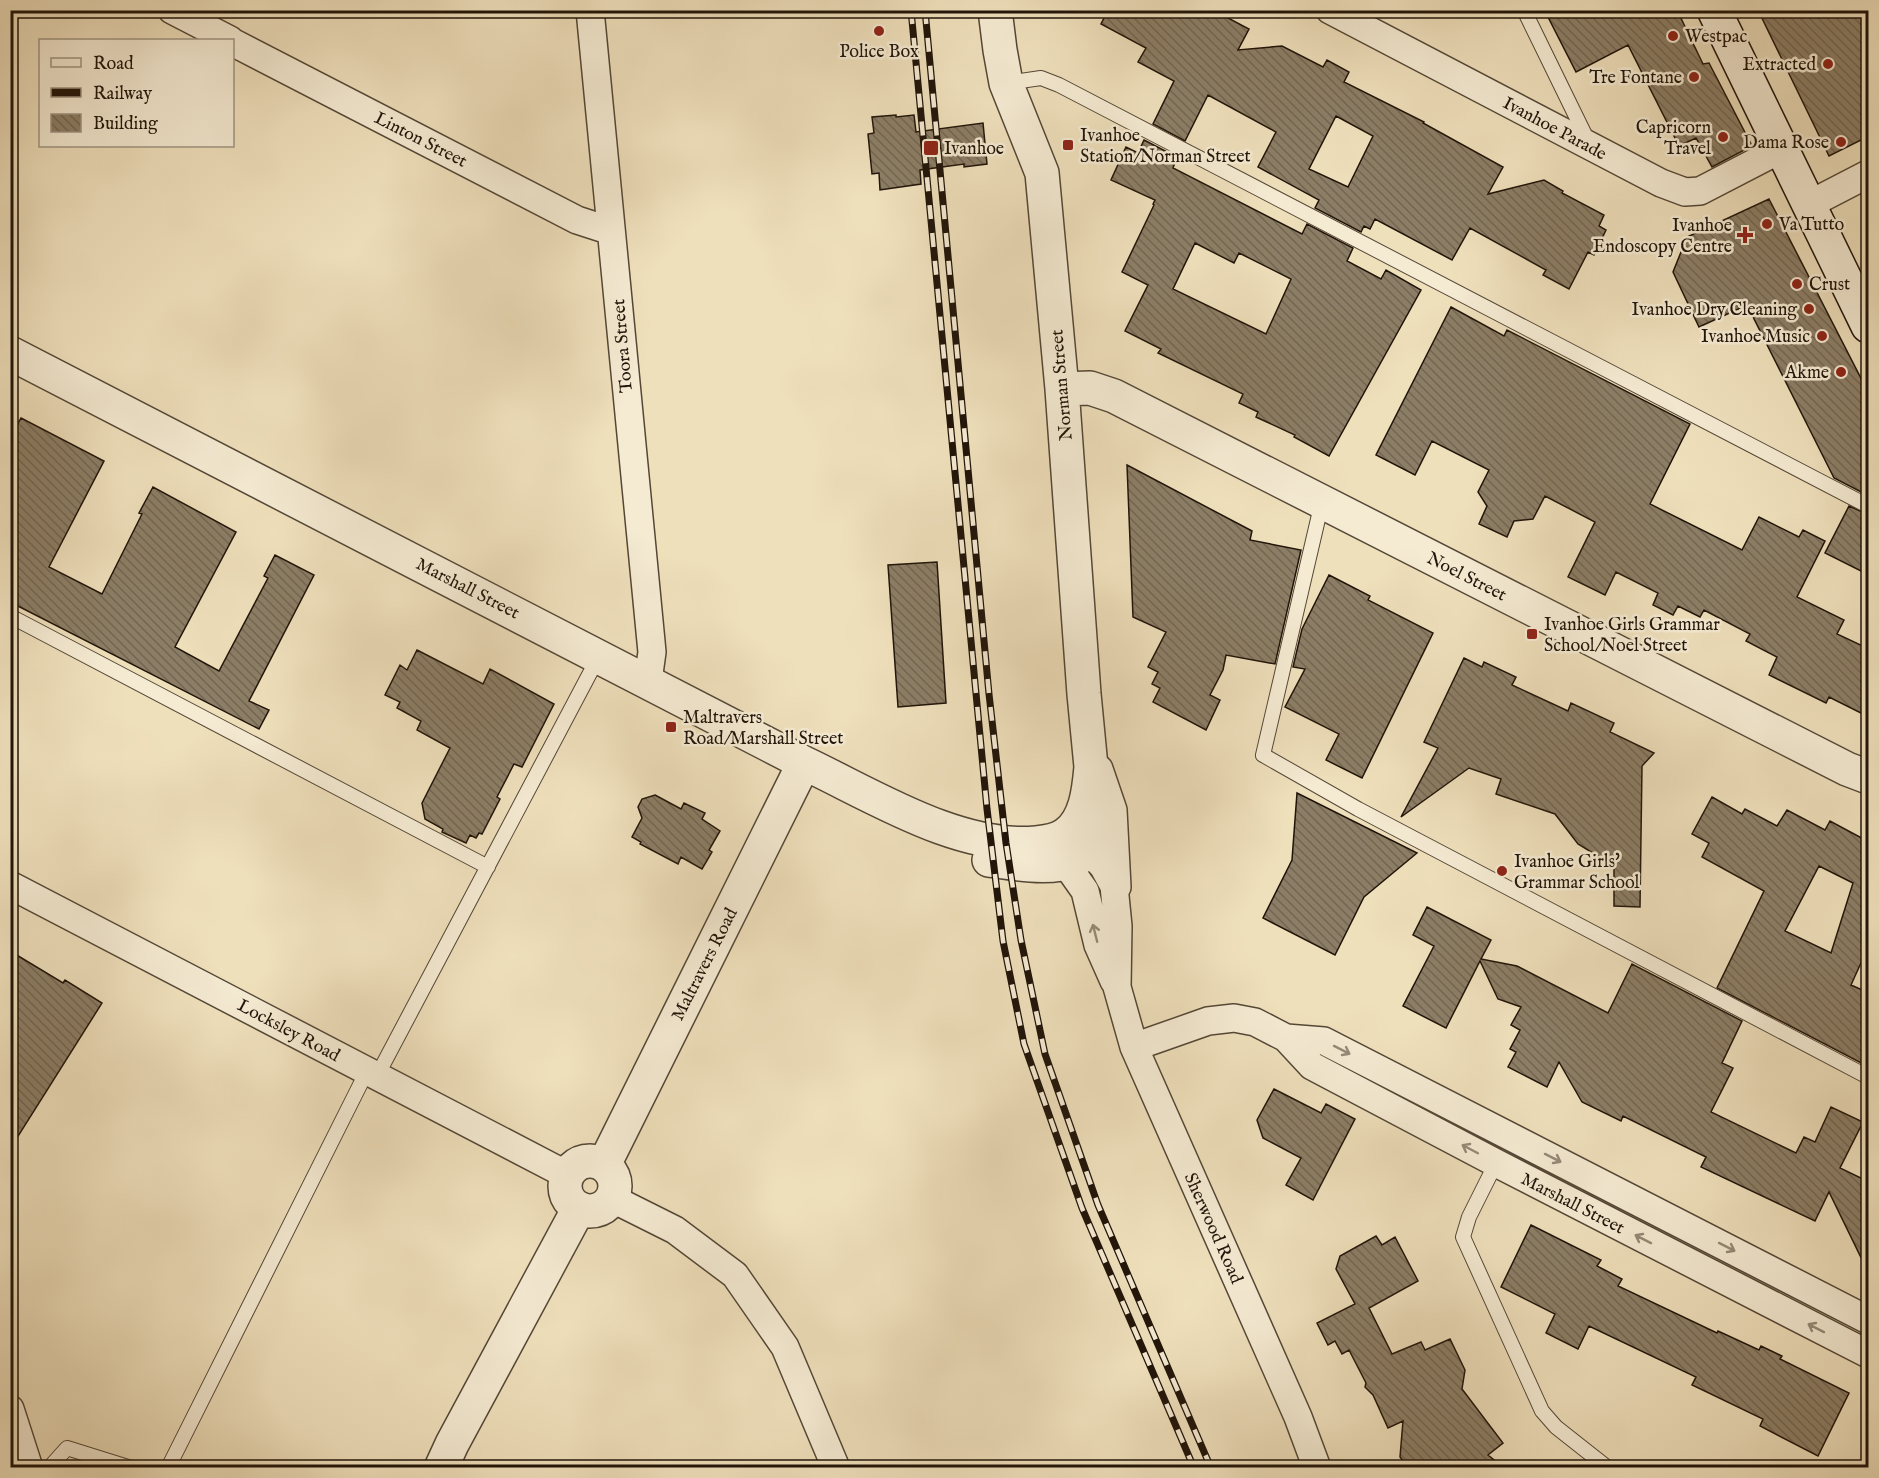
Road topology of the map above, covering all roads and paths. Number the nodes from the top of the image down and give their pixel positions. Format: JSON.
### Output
{"nodes":[{"id":1,"x":172,"y":10,"type":"edge"},
{"id":2,"x":591,"y":10,"type":"edge"},
{"id":3,"x":995,"y":10,"type":"edge"},
{"id":4,"x":1330,"y":10,"type":"edge"},
{"id":5,"x":1524,"y":10,"type":"edge"},
{"id":6,"x":1714,"y":10,"type":"edge"},
{"id":7,"x":227,"y":39,"type":"edge"},
{"id":8,"x":234,"y":43,"type":"edge"},
{"id":9,"x":1006,"y":83,"type":"junction"},
{"id":10,"x":1590,"y":146,"type":"junction"},
{"id":11,"x":1783,"y":148,"type":"junction"},
{"id":12,"x":1869,"y":174,"type":"edge"},
{"id":13,"x":1810,"y":204,"type":"junction"},
{"id":14,"x":611,"y":231,"type":"junction"},
{"id":15,"x":1869,"y":326,"type":"edge"},
{"id":16,"x":10,"y":353,"type":"edge"},
{"id":17,"x":1062,"y":389,"type":"junction"},
{"id":18,"x":1322,"y":502,"type":"junction"},
{"id":19,"x":1869,"y":506,"type":"edge"},
{"id":20,"x":10,"y":616,"type":"edge"},
{"id":21,"x":600,"y":656,"type":"junction"},
{"id":22,"x":648,"y":681,"type":"junction"},
{"id":23,"x":1090,"y":755,"type":"junction"},
{"id":24,"x":804,"y":763,"type":"junction"},
{"id":25,"x":1869,"y":777,"type":"edge"},
{"id":26,"x":1073,"y":850,"type":"junction"},
{"id":27,"x":488,"y":867,"type":"junction"},
{"id":28,"x":10,"y":885,"type":"edge"},
{"id":29,"x":1117,"y":914,"type":"junction"},
{"id":30,"x":1117,"y":987,"type":"junction"},
{"id":31,"x":1286,"y":1038,"type":"junction"},
{"id":32,"x":1134,"y":1047,"type":"junction"},
{"id":33,"x":372,"y":1073,"type":"junction"},
{"id":34,"x":1869,"y":1077,"type":"edge"},
{"id":35,"x":1496,"y":1163,"type":"junction"},
{"id":36,"x":604,"y":1165,"type":"junction"},
{"id":37,"x":567,"y":1175,"type":"junction"},
{"id":38,"x":611,"y":1198,"type":"junction"},
{"id":39,"x":579,"y":1208,"type":"junction"},
{"id":40,"x":1869,"y":1320,"type":"edge"},
{"id":41,"x":1869,"y":1354,"type":"edge"},
{"id":42,"x":10,"y":1409,"type":"edge"},
{"id":43,"x":29,"y":1464,"type":"edge"},
{"id":44,"x":131,"y":1467,"type":"edge"},
{"id":45,"x":168,"y":1467,"type":"edge"},
{"id":46,"x":441,"y":1467,"type":"edge"},
{"id":47,"x":836,"y":1467,"type":"edge"},
{"id":48,"x":1317,"y":1467,"type":"edge"},
{"id":49,"x":1608,"y":1467,"type":"edge"}],
"edges":[{"from":1,"to":7,"type":"street","name":"Linton Street"},
{"from":2,"to":14,"type":"street","name":"Toora Street"},
{"from":3,"to":9,"type":"street","name":"Norman Street"},
{"from":4,"to":10,"type":"street","name":"Ivanhoe Parade"},
{"from":5,"to":10,"type":"lane"},
{"from":6,"to":11,"type":"street"},
{"from":8,"to":14,"type":"street","name":"Linton Street"},
{"from":9,"to":17,"type":"street","name":"Norman Street"},
{"from":9,"to":19,"type":"lane"},
{"from":10,"to":11,"type":"street","name":"Ivanhoe Parade"},
{"from":11,"to":13,"type":"street"},
{"from":12,"to":13,"type":"street"},
{"from":13,"to":15,"type":"street"},
{"from":14,"to":22,"type":"street","name":"Toora Street"},
{"from":16,"to":21,"type":"street","name":"Marshall Street"},
{"from":17,"to":18,"type":"street","name":"Noel Street"},
{"from":17,"to":23,"type":"street","name":"Norman Street"},
{"from":18,"to":25,"type":"street","name":"Noel Street"},
{"from":18,"to":34,"type":"lane"},
{"from":20,"to":27,"type":"lane"},
{"from":21,"to":22,"type":"street","name":"Marshall Street"},
{"from":21,"to":27,"type":"lane"},
{"from":22,"to":24,"type":"street","name":"Marshall Street"},
{"from":23,"to":26,"type":"street","name":"Norman Street"},
{"from":23,"to":29,"type":"street"},
{"from":24,"to":26,"type":"street","name":"Marshall Street"},
{"from":24,"to":36,"type":"street","name":"Maltravers Road"},
{"from":26,"to":29,"type":"street","name":"Sherwood Road"},
{"from":30,"to":26,"type":"street","name":"Sherwood Road","one_way":true},
{"from":27,"to":33,"type":"lane"},
{"from":28,"to":33,"type":"street","name":"Locksley Road"},
{"from":29,"to":30,"type":"street","name":"Sherwood Road"},
{"from":30,"to":32,"type":"street","name":"Sherwood Road"},
{"from":31,"to":32,"type":"street","name":"Marshall Street"},
{"from":35,"to":31,"type":"street","name":"Marshall Street","one_way":true},
{"from":31,"to":40,"type":"street","name":"Marshall Street","one_way":true},
{"from":32,"to":48,"type":"street","name":"Sherwood Road"},
{"from":33,"to":37,"type":"street","name":"Locksley Road"},
{"from":33,"to":45,"type":"lane"},
{"from":41,"to":35,"type":"street","name":"Marshall Street","one_way":true},
{"from":35,"to":49,"type":"lane"},
{"from":36,"to":37,"type":"street"},
{"from":36,"to":38,"type":"street"},
{"from":37,"to":39,"type":"street"},
{"from":38,"to":39,"type":"street"},
{"from":38,"to":47,"type":"street"},
{"from":39,"to":46,"type":"street"},
{"from":42,"to":43,"type":"street"},
{"from":43,"to":44,"type":"lane"}]}
